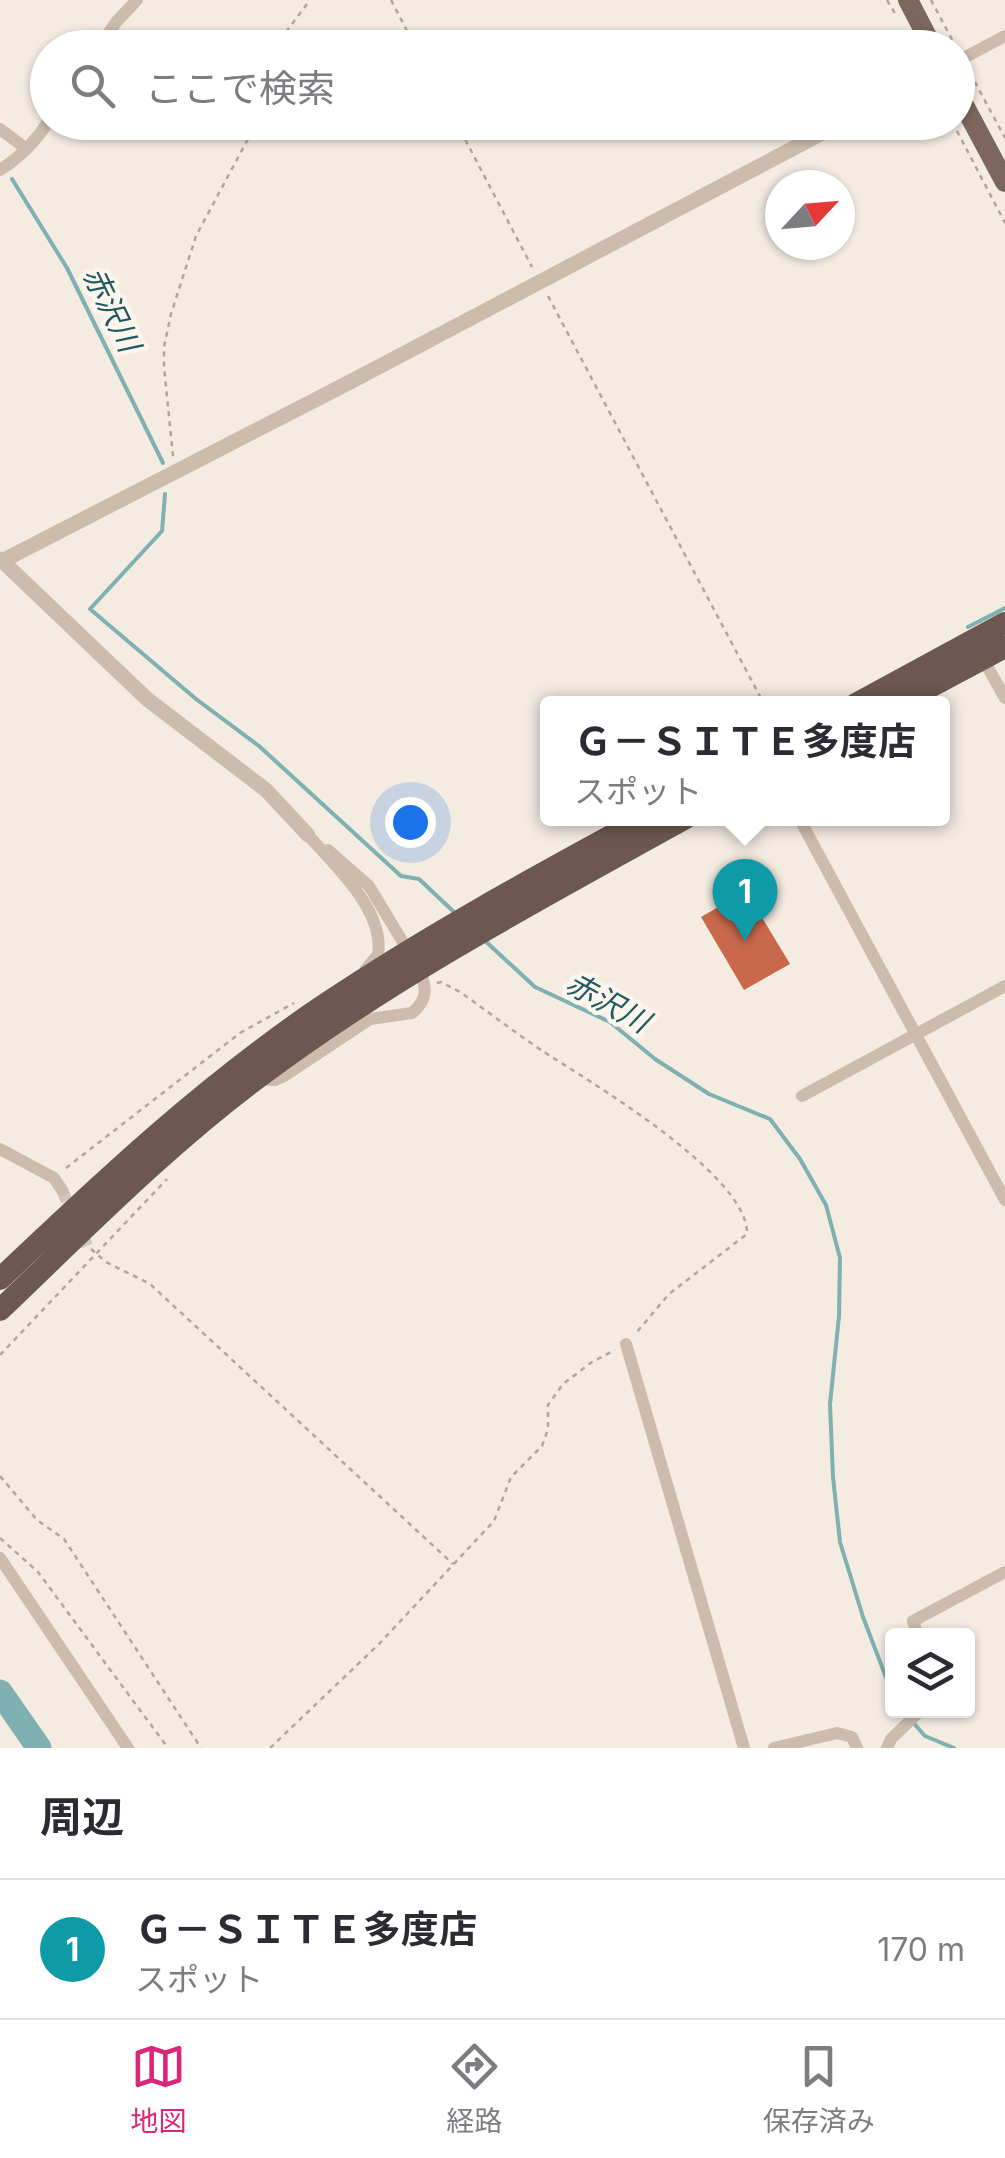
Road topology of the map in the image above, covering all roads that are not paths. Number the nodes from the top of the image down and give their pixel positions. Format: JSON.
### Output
{"nodes":[{"id":1,"x":137,"y":0,"type":"edge"},
{"id":2,"x":908,"y":0,"type":"edge"},
{"id":3,"x":110,"y":30,"type":"edge"},
{"id":4,"x":924,"y":30,"type":"edge"},
{"id":5,"x":1005,"y":36,"type":"edge"},
{"id":6,"x":975,"y":49,"type":"edge"},
{"id":7,"x":975,"y":126,"type":"edge"},
{"id":8,"x":0,"y":129,"type":"edge"},
{"id":9,"x":37,"y":140,"type":"edge"},
{"id":10,"x":809,"y":140,"type":"edge"},
{"id":11,"x":24,"y":148,"type":"junction"},
{"id":12,"x":0,"y":170,"type":"edge"},
{"id":13,"x":1005,"y":182,"type":"edge"},
{"id":14,"x":4,"y":563,"type":"edge"},
{"id":15,"x":0,"y":581,"type":"edge"},
{"id":16,"x":1005,"y":623,"type":"edge"},
{"id":17,"x":1005,"y":647,"type":"edge"},
{"id":18,"x":983,"y":659,"type":"junction"},
{"id":19,"x":871,"y":696,"type":"edge"},
{"id":20,"x":913,"y":696,"type":"edge"},
{"id":21,"x":1005,"y":698,"type":"edge"},
{"id":22,"x":631,"y":826,"type":"edge"},
{"id":23,"x":670,"y":826,"type":"edge"},
{"id":24,"x":803,"y":826,"type":"edge"},
{"id":25,"x":308,"y":835,"type":"junction"},
{"id":26,"x":480,"y":922,"type":"junction"},
{"id":27,"x":445,"y":941,"type":"junction"},
{"id":28,"x":404,"y":944,"type":"dead end"},
{"id":29,"x":424,"y":980,"type":"road end"},
{"id":30,"x":1005,"y":986,"type":"edge"},
{"id":31,"x":322,"y":1006,"type":"junction"},
{"id":32,"x":915,"y":1034,"type":"junction"},
{"id":33,"x":256,"y":1079,"type":"junction"},
{"id":34,"x":802,"y":1096,"type":"dead end"},
{"id":35,"x":0,"y":1150,"type":"edge"},
{"id":36,"x":58,"y":1184,"type":"tunnel mouth"},
{"id":37,"x":1005,"y":1200,"type":"edge"},
{"id":38,"x":0,"y":1280,"type":"edge"},
{"id":39,"x":0,"y":1310,"type":"edge"},
{"id":40,"x":626,"y":1344,"type":"road end"},
{"id":41,"x":0,"y":1558,"type":"edge"},
{"id":42,"x":1005,"y":1572,"type":"edge"},
{"id":43,"x":915,"y":1628,"type":"edge"},
{"id":44,"x":913,"y":1718,"type":"edge"},
{"id":45,"x":889,"y":1743,"type":"edge"},
{"id":46,"x":128,"y":1748,"type":"edge"},
{"id":47,"x":744,"y":1748,"type":"edge"},
{"id":48,"x":774,"y":1748,"type":"edge"},
{"id":49,"x":857,"y":1748,"type":"edge"}],
"edges":[{"from":1,"to":3,"type":"street"},
{"from":2,"to":4,"type":"main road"},
{"from":5,"to":6,"type":"street"},
{"from":7,"to":13,"type":"main road"},
{"from":8,"to":11,"type":"street"},
{"from":9,"to":11,"type":"street"},
{"from":10,"to":14,"type":"street"},
{"from":11,"to":12,"type":"street"},
{"from":14,"to":15,"type":"street"},
{"from":14,"to":25,"type":"street"},
{"from":16,"to":19,"type":"highway"},
{"from":17,"to":18,"type":"highway"},
{"from":18,"to":20,"type":"highway"},
{"from":18,"to":21,"type":"street"},
{"from":22,"to":26,"type":"highway"},
{"from":23,"to":26,"type":"highway"},
{"from":24,"to":32,"type":"street"},
{"from":25,"to":28,"type":"street"},
{"from":25,"to":31,"type":"street"},
{"from":26,"to":27,"type":"highway"},
{"from":27,"to":31,"type":"highway"},
{"from":27,"to":33,"type":"highway"},
{"from":29,"to":33,"type":"street"},
{"from":30,"to":32,"type":"street"},
{"from":31,"to":38,"type":"highway"},
{"from":32,"to":34,"type":"street"},
{"from":32,"to":37,"type":"street"},
{"from":33,"to":39,"type":"highway"},
{"from":35,"to":36,"type":"street"},
{"from":40,"to":47,"type":"street"},
{"from":41,"to":46,"type":"street"},
{"from":42,"to":43,"type":"street"},
{"from":44,"to":45,"type":"street"},
{"from":48,"to":49,"type":"street"}]}
